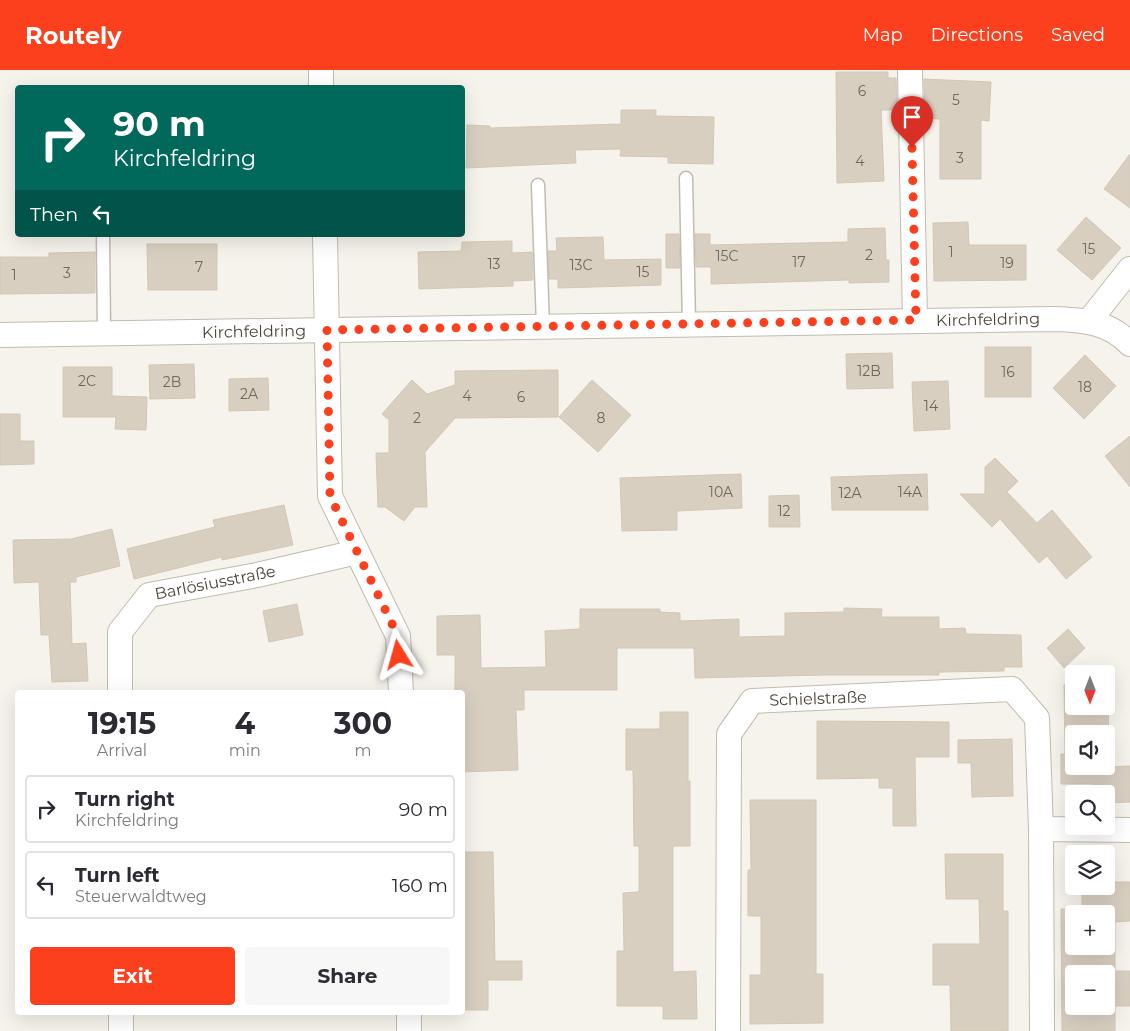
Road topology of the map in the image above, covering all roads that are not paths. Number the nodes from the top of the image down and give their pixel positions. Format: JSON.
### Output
{"nodes":[{"id":1,"x":321,"y":70,"type":"edge"},
{"id":2,"x":910,"y":70,"type":"edge"},
{"id":3,"x":321,"y":85,"type":"edge"},
{"id":4,"x":686,"y":178,"type":"dead end"},
{"id":5,"x":538,"y":185,"type":"dead end"},
{"id":6,"x":103,"y":237,"type":"edge"},
{"id":7,"x":325,"y":237,"type":"edge"},
{"id":8,"x":1130,"y":269,"type":"edge"},
{"id":9,"x":916,"y":320,"type":"junction"},
{"id":10,"x":1089,"y":320,"type":"junction"},
{"id":11,"x":689,"y":324,"type":"junction"},
{"id":12,"x":543,"y":326,"type":"junction"},
{"id":13,"x":327,"y":330,"type":"junction"},
{"id":14,"x":104,"y":334,"type":"junction"},
{"id":15,"x":0,"y":335,"type":"edge"},
{"id":16,"x":1130,"y":344,"type":"edge"},
{"id":17,"x":357,"y":552,"type":"junction"},
{"id":18,"x":120,"y":690,"type":"edge"},
{"id":19,"x":401,"y":690,"type":"edge"},
{"id":20,"x":1041,"y":829,"type":"junction"},
{"id":21,"x":1130,"y":830,"type":"edge"},
{"id":22,"x":121,"y":1015,"type":"edge"},
{"id":23,"x":409,"y":1015,"type":"edge"},
{"id":24,"x":121,"y":1031,"type":"edge"},
{"id":25,"x":409,"y":1031,"type":"edge"},
{"id":26,"x":728,"y":1031,"type":"edge"},
{"id":27,"x":1042,"y":1031,"type":"edge"}],
"edges":[{"from":1,"to":3,"type":"street"},
{"from":2,"to":9,"type":"street"},
{"from":4,"to":11,"type":"lane"},
{"from":5,"to":12,"type":"lane"},
{"from":6,"to":14,"type":"lane"},
{"from":7,"to":13,"type":"street"},
{"from":8,"to":10,"type":"street"},
{"from":9,"to":10,"type":"street","name":"Kirchfeldring"},
{"from":9,"to":11,"type":"street","name":"Kirchfeldring"},
{"from":10,"to":16,"type":"street","name":"Kirchfeldring"},
{"from":11,"to":12,"type":"street","name":"Kirchfeldring"},
{"from":12,"to":13,"type":"street","name":"Kirchfeldring"},
{"from":13,"to":14,"type":"street","name":"Kirchfeldring"},
{"from":13,"to":17,"type":"street"},
{"from":14,"to":15,"type":"street","name":"Kirchfeldring"},
{"from":17,"to":18,"type":"street","name":"Barlösiusstraße"},
{"from":17,"to":19,"type":"street"},
{"from":20,"to":21,"type":"street"},
{"from":20,"to":26,"type":"street","name":"Schielstraße"},
{"from":20,"to":27,"type":"street","name":"Schielstraße"},
{"from":22,"to":24,"type":"street"},
{"from":23,"to":25,"type":"street"}]}
